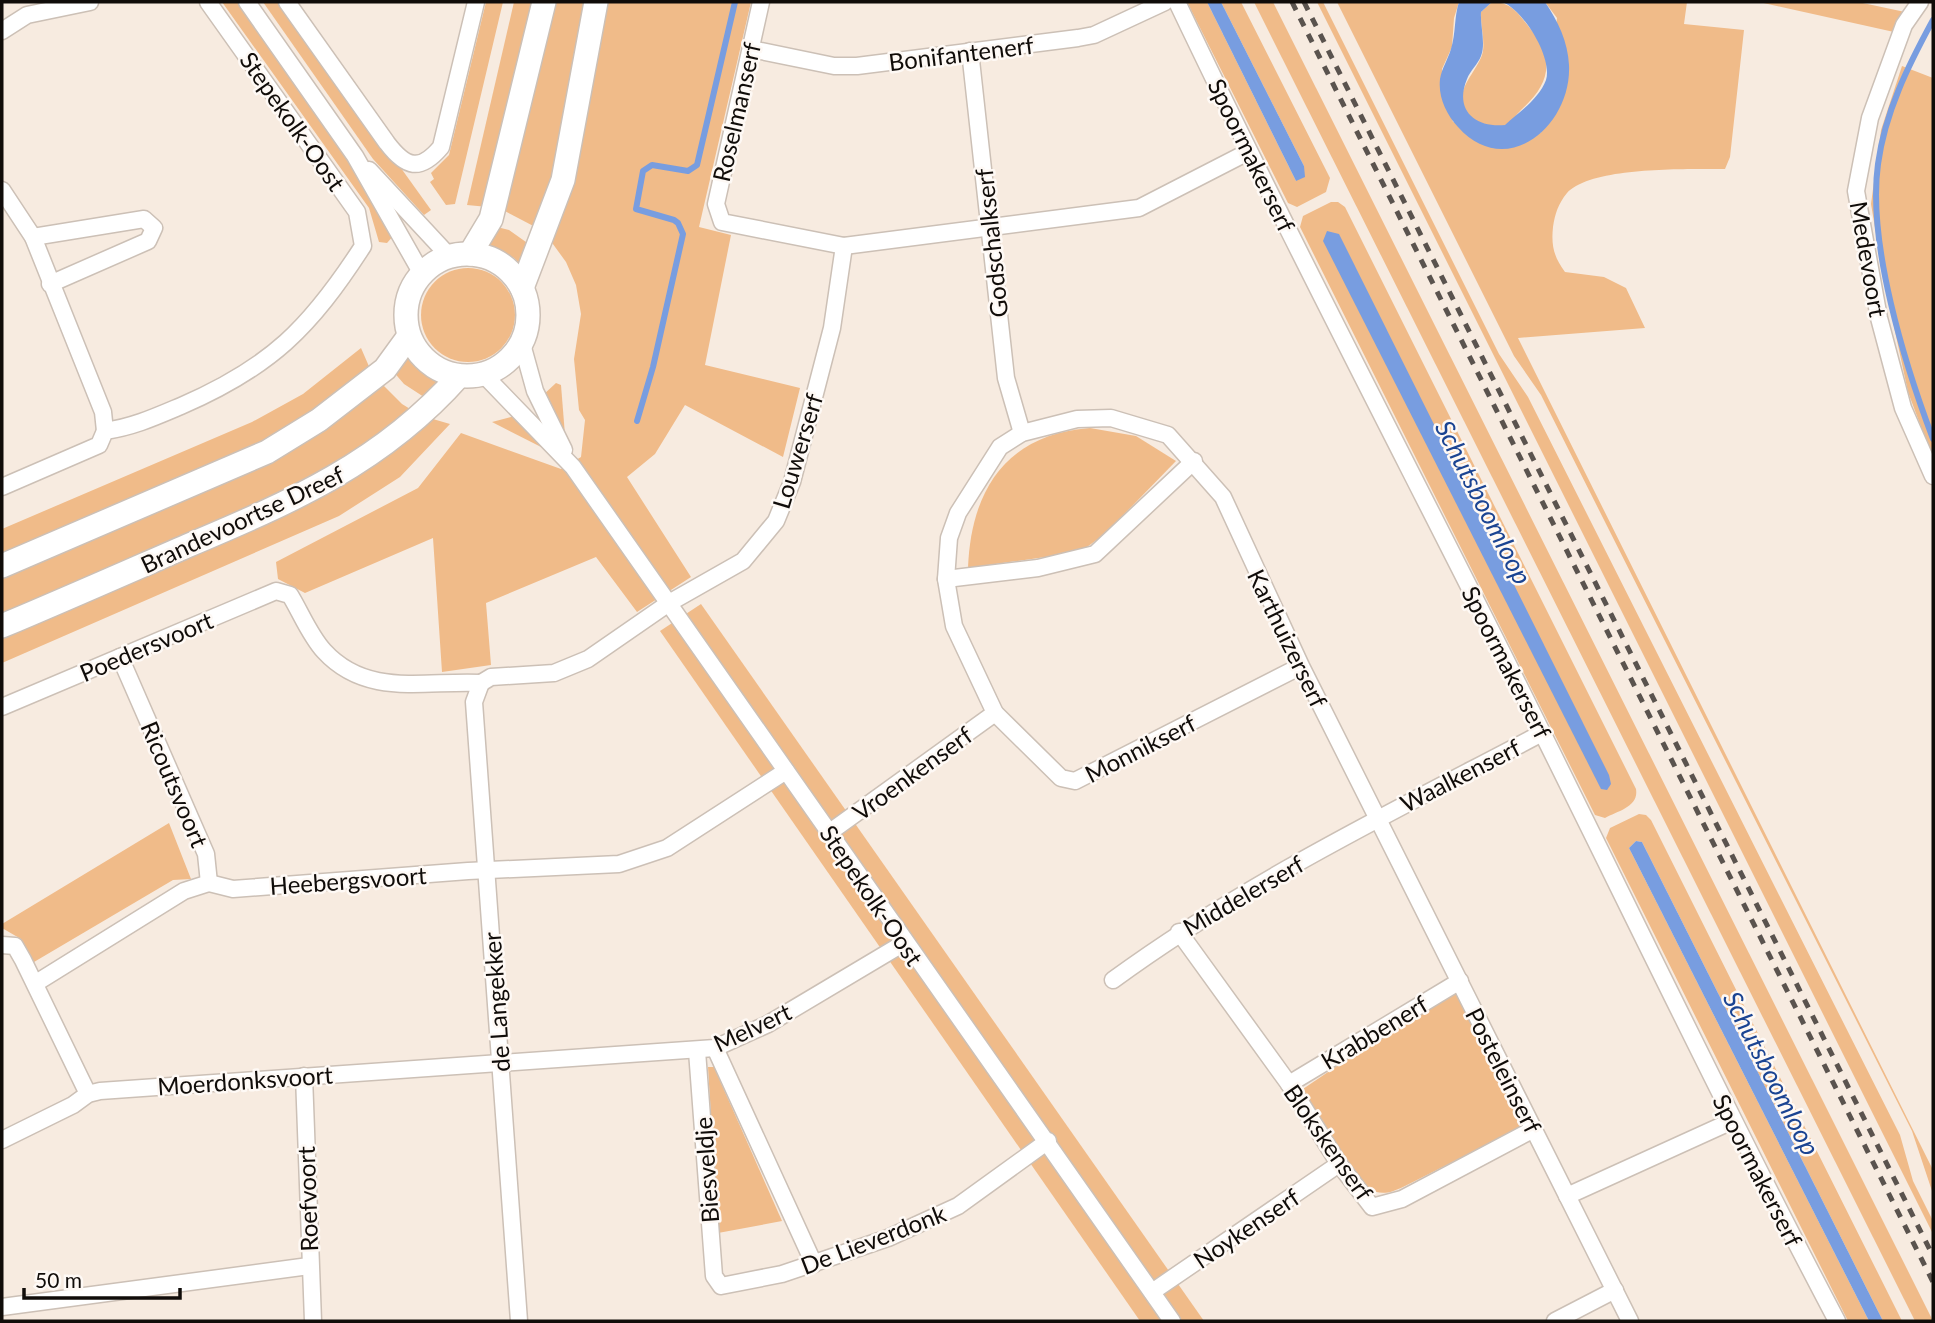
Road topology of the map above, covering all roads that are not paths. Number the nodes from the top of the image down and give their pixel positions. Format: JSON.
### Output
{"nodes":[{"id":1,"x":90,"y":2,"type":"edge"},
{"id":2,"x":208,"y":2,"type":"edge"},
{"id":3,"x":247,"y":2,"type":"edge"},
{"id":4,"x":287,"y":2,"type":"edge"},
{"id":5,"x":476,"y":2,"type":"edge"},
{"id":6,"x":544,"y":2,"type":"edge"},
{"id":7,"x":596,"y":2,"type":"edge"},
{"id":8,"x":761,"y":2,"type":"edge"},
{"id":9,"x":1165,"y":2,"type":"edge"},
{"id":10,"x":1177,"y":2,"type":"edge"},
{"id":11,"x":1920,"y":2,"type":"edge"},
{"id":12,"x":2,"y":31,"type":"edge"},
{"id":13,"x":751,"y":49,"type":"junction"},
{"id":14,"x":970,"y":51,"type":"junction"},
{"id":15,"x":1248,"y":152,"type":"junction"},
{"id":16,"x":355,"y":156,"type":"junction"},
{"id":17,"x":2,"y":191,"type":"edge"},
{"id":18,"x":990,"y":225,"type":"junction"},
{"id":19,"x":33,"y":237,"type":"junction"},
{"id":20,"x":844,"y":246,"type":"junction"},
{"id":21,"x":460,"y":255,"type":"junction"},
{"id":22,"x":422,"y":274,"type":"junction"},
{"id":23,"x":50,"y":284,"type":"junction"},
{"id":24,"x":522,"y":288,"type":"junction"},
{"id":25,"x":409,"y":336,"type":"junction"},
{"id":26,"x":522,"y":344,"type":"junction"},
{"id":27,"x":484,"y":374,"type":"junction"},
{"id":28,"x":459,"y":376,"type":"junction"},
{"id":29,"x":105,"y":431,"type":"junction"},
{"id":30,"x":1022,"y":433,"type":"junction"},
{"id":31,"x":1194,"y":461,"type":"junction"},
{"id":32,"x":573,"y":467,"type":"junction"},
{"id":33,"x":1933,"y":476,"type":"edge"},
{"id":34,"x":2,"y":487,"type":"edge"},
{"id":35,"x":2,"y":565,"type":"edge"},
{"id":36,"x":946,"y":579,"type":"junction"},
{"id":37,"x":290,"y":595,"type":"joint"},
{"id":38,"x":669,"y":603,"type":"junction"},
{"id":39,"x":2,"y":626,"type":"edge"},
{"id":40,"x":120,"y":657,"type":"junction"},
{"id":41,"x":1301,"y":666,"type":"junction"},
{"id":42,"x":481,"y":683,"type":"junction"},
{"id":43,"x":2,"y":707,"type":"edge"},
{"id":44,"x":995,"y":713,"type":"junction"},
{"id":45,"x":1542,"y":733,"type":"junction"},
{"id":46,"x":786,"y":771,"type":"junction"},
{"id":47,"x":1378,"y":818,"type":"junction"},
{"id":48,"x":830,"y":832,"type":"junction"},
{"id":49,"x":488,"y":870,"type":"junction"},
{"id":50,"x":209,"y":883,"type":"junction"},
{"id":51,"x":1179,"y":932,"type":"junction"},
{"id":52,"x":904,"y":943,"type":"junction"},
{"id":53,"x":3,"y":945,"type":"edge"},
{"id":54,"x":1113,"y":980,"type":"dead end"},
{"id":55,"x":1460,"y":981,"type":"junction"},
{"id":56,"x":36,"y":983,"type":"junction"},
{"id":57,"x":715,"y":1048,"type":"junction"},
{"id":58,"x":697,"y":1051,"type":"junction"},
{"id":59,"x":500,"y":1062,"type":"junction"},
{"id":60,"x":304,"y":1076,"type":"junction"},
{"id":61,"x":1289,"y":1084,"type":"junction"},
{"id":62,"x":88,"y":1094,"type":"junction"},
{"id":63,"x":1732,"y":1121,"type":"junction"},
{"id":64,"x":1534,"y":1129,"type":"junction"},
{"id":65,"x":2,"y":1140,"type":"edge"},
{"id":66,"x":1048,"y":1141,"type":"junction"},
{"id":67,"x":1339,"y":1164,"type":"junction"},
{"id":68,"x":1567,"y":1196,"type":"junction"},
{"id":69,"x":814,"y":1264,"type":"junction"},
{"id":70,"x":309,"y":1266,"type":"junction"},
{"id":71,"x":721,"y":1286,"type":"joint"},
{"id":72,"x":1615,"y":1290,"type":"junction"},
{"id":73,"x":1152,"y":1292,"type":"junction"},
{"id":74,"x":4,"y":1301,"type":"edge"},
{"id":75,"x":313,"y":1321,"type":"edge"},
{"id":76,"x":519,"y":1321,"type":"edge"},
{"id":77,"x":1172,"y":1321,"type":"edge"},
{"id":78,"x":1555,"y":1321,"type":"edge"},
{"id":79,"x":1630,"y":1321,"type":"edge"},
{"id":80,"x":1837,"y":1321,"type":"edge"}],
"edges":[{"from":1,"to":12,"type":"street"},
{"from":2,"to":29,"type":"street","name":"Stepekolk-Oost"},
{"from":3,"to":16,"type":"street","name":"Stepekolk-Oost"},
{"from":4,"to":5,"type":"street"},
{"from":6,"to":21,"type":"main road"},
{"from":7,"to":24,"type":"main road"},
{"from":8,"to":13,"type":"street","name":"Roselmanserf"},
{"from":9,"to":14,"type":"street","name":"Bonifantenerf"},
{"from":10,"to":15,"type":"street","name":"Spoormakerserf"},
{"from":11,"to":33,"type":"street","name":"Medevoort"},
{"from":13,"to":14,"type":"street","name":"Bonifantenerf"},
{"from":13,"to":20,"type":"street","name":"Roselmanserf"},
{"from":14,"to":18,"type":"street","name":"Godschalkserf"},
{"from":15,"to":18,"type":"street"},
{"from":15,"to":45,"type":"street","name":"Spoormakerserf"},
{"from":16,"to":21,"type":"street","name":"Stepekolk-Oost"},
{"from":16,"to":22,"type":"street","name":"Stepekolk-Oost"},
{"from":17,"to":19,"type":"street"},
{"from":18,"to":20,"type":"street"},
{"from":18,"to":30,"type":"street","name":"Godschalkserf"},
{"from":19,"to":23,"type":"street"},
{"from":19,"to":23,"type":"street"},
{"from":20,"to":38,"type":"street","name":"Louwerserf"},
{"from":21,"to":22,"type":"main road"},
{"from":21,"to":24,"type":"main road"},
{"from":22,"to":25,"type":"main road"},
{"from":23,"to":29,"type":"street"},
{"from":24,"to":26,"type":"main road"},
{"from":25,"to":28,"type":"main road"},
{"from":25,"to":35,"type":"main road","name":"Brandevoortse Dreef"},
{"from":26,"to":27,"type":"main road"},
{"from":26,"to":32,"type":"street","name":"Stepekolk-Oost"},
{"from":27,"to":28,"type":"main road"},
{"from":27,"to":32,"type":"street","name":"Stepekolk-Oost"},
{"from":28,"to":39,"type":"main road","name":"Brandevoortse Dreef"},
{"from":29,"to":34,"type":"street"},
{"from":30,"to":31,"type":"street","name":"Karthuizerserf"},
{"from":30,"to":36,"type":"street","name":"Karthuizerserf"},
{"from":31,"to":36,"type":"street"},
{"from":31,"to":41,"type":"street","name":"Karthuizerserf"},
{"from":32,"to":38,"type":"street","name":"Stepekolk-Oost"},
{"from":36,"to":44,"type":"street","name":"Karthuizerserf"},
{"from":37,"to":40,"type":"street","name":"Poedersvoort"},
{"from":37,"to":42,"type":"street","name":"Louwerserf"},
{"from":38,"to":42,"type":"street","name":"Louwerserf"},
{"from":38,"to":46,"type":"street","name":"Stepekolk-Oost"},
{"from":40,"to":43,"type":"street","name":"Poedersvoort"},
{"from":40,"to":50,"type":"street","name":"Ricoutsvoort"},
{"from":41,"to":44,"type":"street","name":"Monnikserf"},
{"from":41,"to":47,"type":"street","name":"Karthuizerserf"},
{"from":42,"to":49,"type":"street","name":"de Langekker"},
{"from":44,"to":48,"type":"street","name":"Vroenkenserf"},
{"from":45,"to":47,"type":"street","name":"Waalkenserf"},
{"from":45,"to":63,"type":"street","name":"Spoormakerserf"},
{"from":46,"to":48,"type":"street","name":"Stepekolk-Oost"},
{"from":46,"to":49,"type":"street","name":"Heebergsvoort"},
{"from":47,"to":51,"type":"street","name":"Middelerserf"},
{"from":47,"to":55,"type":"street","name":"Posteleinserf"},
{"from":48,"to":52,"type":"street","name":"Stepekolk-Oost"},
{"from":49,"to":50,"type":"street","name":"Heebergsvoort"},
{"from":49,"to":59,"type":"street","name":"de Langekker"},
{"from":50,"to":56,"type":"street"},
{"from":51,"to":54,"type":"street","name":"Middelerserf"},
{"from":51,"to":61,"type":"street","name":"Blokskenserf"},
{"from":52,"to":57,"type":"street","name":"Melvert"},
{"from":52,"to":66,"type":"street","name":"Stepekolk-Oost"},
{"from":53,"to":56,"type":"street"},
{"from":55,"to":61,"type":"street","name":"Krabbenerf"},
{"from":55,"to":64,"type":"street","name":"Posteleinserf"},
{"from":56,"to":62,"type":"street"},
{"from":57,"to":58,"type":"street","name":"Melvert"},
{"from":57,"to":69,"type":"street","name":"Biesveldje"},
{"from":58,"to":59,"type":"street","name":"Melvert"},
{"from":58,"to":71,"type":"street","name":"Biesveldje"},
{"from":59,"to":60,"type":"street","name":"Moerdonksvoort"},
{"from":59,"to":76,"type":"street","name":"de Langekker"},
{"from":60,"to":62,"type":"street","name":"Moerdonksvoort"},
{"from":60,"to":70,"type":"street","name":"Roefvoort"},
{"from":61,"to":67,"type":"street","name":"Blokskenserf"},
{"from":62,"to":65,"type":"street","name":"Moerdonksvoort"},
{"from":63,"to":68,"type":"street"},
{"from":63,"to":80,"type":"street","name":"Spoormakerserf"},
{"from":64,"to":67,"type":"street","name":"Blokskenserf"},
{"from":64,"to":68,"type":"street","name":"Posteleinserf"},
{"from":66,"to":69,"type":"street","name":"De Lieverdonk"},
{"from":66,"to":73,"type":"street","name":"Stepekolk-Oost"},
{"from":67,"to":73,"type":"street","name":"Noykenserf"},
{"from":68,"to":72,"type":"street","name":"Posteleinserf"},
{"from":69,"to":71,"type":"street","name":"De Lieverdonk"},
{"from":70,"to":74,"type":"street"},
{"from":70,"to":75,"type":"street","name":"Roefvoort"},
{"from":72,"to":78,"type":"street"},
{"from":72,"to":79,"type":"street","name":"Posteleinserf"},
{"from":73,"to":77,"type":"street","name":"Stepekolk-Oost"}]}
